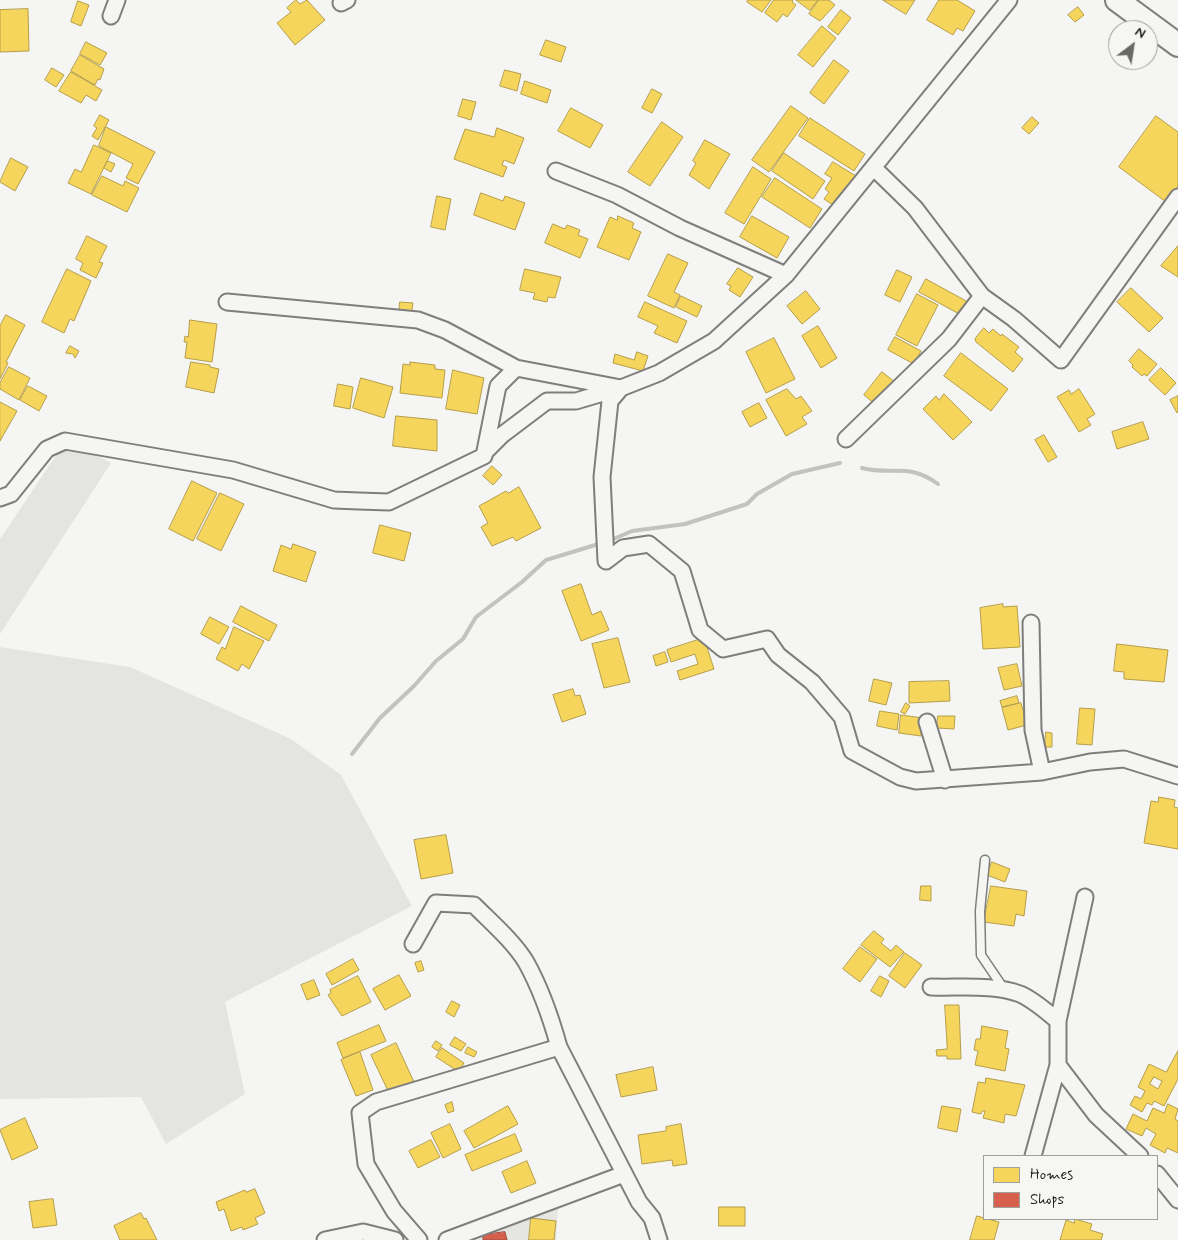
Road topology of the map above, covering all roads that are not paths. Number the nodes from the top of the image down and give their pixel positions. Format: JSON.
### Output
{"nodes":[{"id":1,"x":116,"y":0,"type":"edge"},
{"id":2,"x":1009,"y":0,"type":"edge"},
{"id":3,"x":1117,"y":0,"type":"edge"},
{"id":4,"x":111,"y":16,"type":"dead end"},
{"id":5,"x":1178,"y":45,"type":"edge"},
{"id":6,"x":874,"y":168,"type":"junction"},
{"id":7,"x":556,"y":172,"type":"dead end"},
{"id":8,"x":1178,"y":197,"type":"edge"},
{"id":9,"x":786,"y":275,"type":"junction"},
{"id":10,"x":982,"y":296,"type":"junction"},
{"id":11,"x":227,"y":302,"type":"dead end"},
{"id":12,"x":516,"y":368,"type":"junction"},
{"id":13,"x":621,"y":388,"type":"junction"},
{"id":14,"x":846,"y":439,"type":"dead end"},
{"id":15,"x":485,"y":452,"type":"junction"},
{"id":16,"x":0,"y":498,"type":"edge"},
{"id":17,"x":1031,"y":623,"type":"dead end"},
{"id":18,"x":927,"y":722,"type":"dead end"},
{"id":19,"x":1042,"y":772,"type":"junction"},
{"id":20,"x":1178,"y":776,"type":"edge"},
{"id":21,"x":945,"y":780,"type":"junction"},
{"id":22,"x":985,"y":860,"type":"dead end"},
{"id":23,"x":1085,"y":897,"type":"dead end"},
{"id":24,"x":413,"y":944,"type":"dead end"},
{"id":25,"x":931,"y":987,"type":"dead end"},
{"id":26,"x":1004,"y":990,"type":"junction"},
{"id":27,"x":1058,"y":1021,"type":"junction"},
{"id":28,"x":559,"y":1048,"type":"junction"},
{"id":29,"x":1058,"y":1065,"type":"junction"},
{"id":30,"x":1033,"y":1155,"type":"edge"},
{"id":31,"x":1139,"y":1155,"type":"edge"},
{"id":32,"x":624,"y":1174,"type":"junction"},
{"id":33,"x":1162,"y":1185,"type":"edge"},
{"id":34,"x":1178,"y":1200,"type":"edge"},
{"id":35,"x":325,"y":1240,"type":"edge"},
{"id":36,"x":395,"y":1240,"type":"edge"},
{"id":37,"x":419,"y":1240,"type":"edge"},
{"id":38,"x":447,"y":1240,"type":"edge"},
{"id":39,"x":659,"y":1240,"type":"edge"}],
"edges":[{"from":1,"to":4,"type":"street"},
{"from":2,"to":6,"type":"street"},
{"from":3,"to":5,"type":"main road"},
{"from":6,"to":9,"type":"street"},
{"from":6,"to":10,"type":"street"},
{"from":7,"to":9,"type":"street"},
{"from":8,"to":10,"type":"street"},
{"from":9,"to":13,"type":"street"},
{"from":10,"to":14,"type":"street"},
{"from":11,"to":12,"type":"street"},
{"from":12,"to":13,"type":"street"},
{"from":12,"to":15,"type":"street"},
{"from":13,"to":15,"type":"street"},
{"from":13,"to":21,"type":"street"},
{"from":15,"to":16,"type":"street"},
{"from":17,"to":19,"type":"street"},
{"from":18,"to":21,"type":"street"},
{"from":19,"to":20,"type":"street"},
{"from":19,"to":21,"type":"street"},
{"from":22,"to":26,"type":"lane"},
{"from":23,"to":27,"type":"street"},
{"from":24,"to":28,"type":"street"},
{"from":25,"to":26,"type":"street"},
{"from":26,"to":27,"type":"street"},
{"from":27,"to":29,"type":"street"},
{"from":28,"to":32,"type":"street"},
{"from":28,"to":37,"type":"street"},
{"from":29,"to":30,"type":"street"},
{"from":29,"to":31,"type":"street"},
{"from":32,"to":38,"type":"street"},
{"from":32,"to":39,"type":"street"},
{"from":33,"to":34,"type":"street"},
{"from":35,"to":36,"type":"street"}]}
